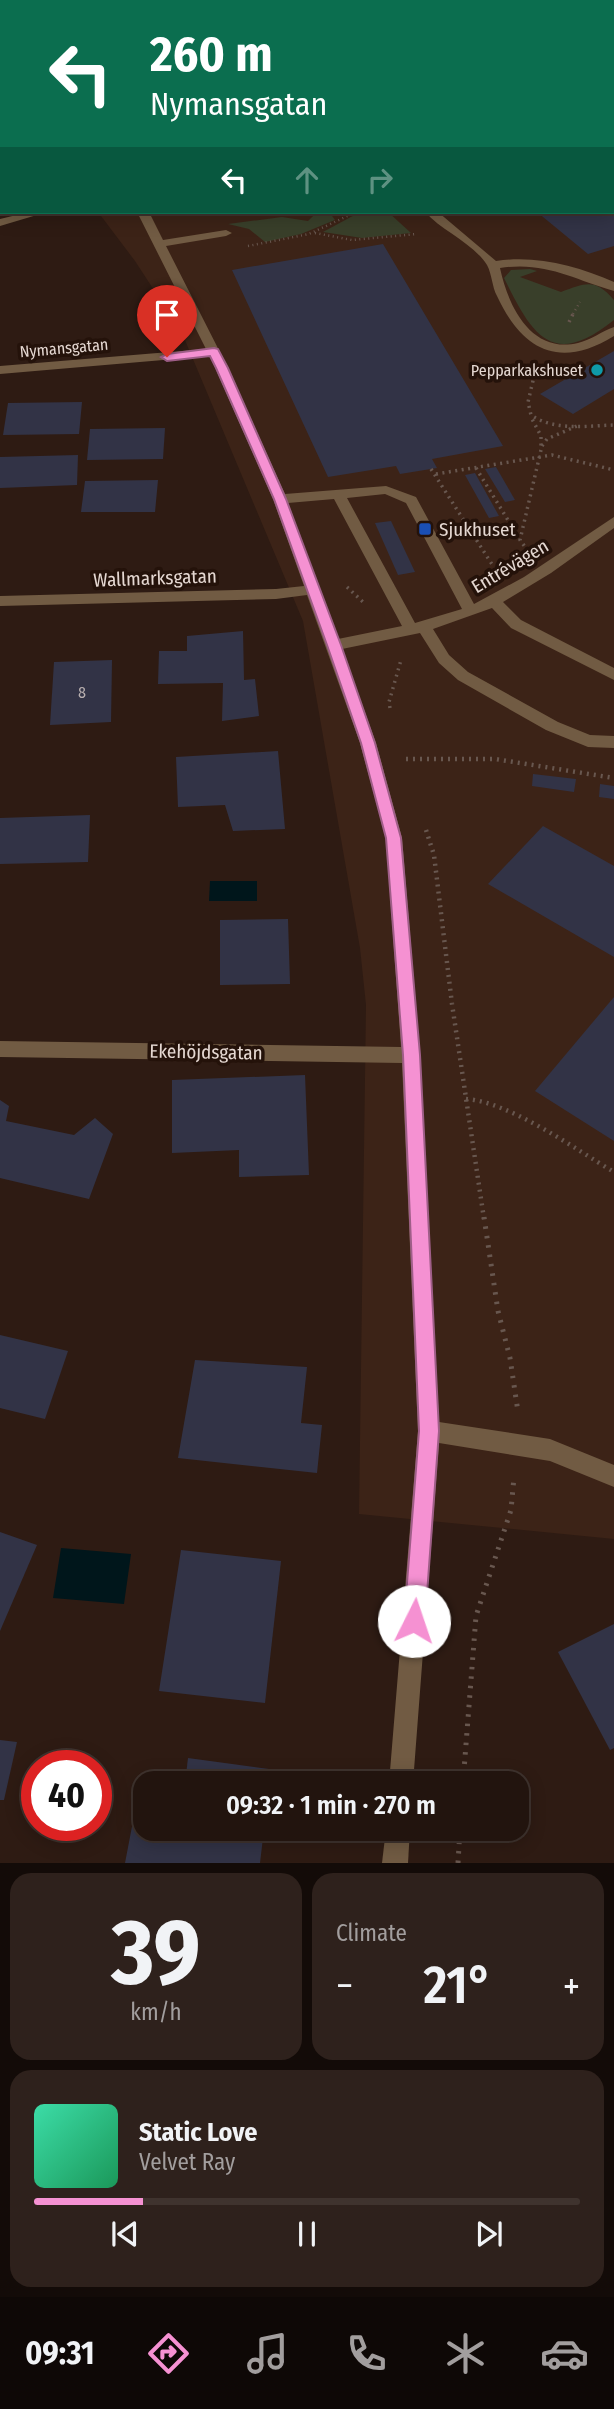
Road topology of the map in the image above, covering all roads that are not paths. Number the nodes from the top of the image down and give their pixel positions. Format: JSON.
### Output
{"nodes":[{"id":1,"x":34,"y":214,"type":"edge"},
{"id":2,"x":144,"y":214,"type":"edge"},
{"id":3,"x":433,"y":214,"type":"edge"},
{"id":4,"x":0,"y":223,"type":"edge"},
{"id":5,"x":226,"y":233,"type":"dead end"},
{"id":6,"x":160,"y":244,"type":"junction"},
{"id":7,"x":493,"y":265,"type":"junction"},
{"id":8,"x":614,"y":287,"type":"edge"},
{"id":9,"x":614,"y":331,"type":"edge"},
{"id":10,"x":214,"y":352,"type":"junction"},
{"id":11,"x":0,"y":370,"type":"edge"},
{"id":12,"x":338,"y":493,"type":"junction"},
{"id":13,"x":280,"y":499,"type":"junction"},
{"id":14,"x":614,"y":521,"type":"edge"},
{"id":15,"x":312,"y":590,"type":"junction"},
{"id":16,"x":0,"y":601,"type":"edge"},
{"id":17,"x":494,"y":601,"type":"junction"},
{"id":18,"x":471,"y":611,"type":"junction"},
{"id":19,"x":417,"y":628,"type":"junction"},
{"id":20,"x":334,"y":645,"type":"junction"},
{"id":21,"x":614,"y":675,"type":"edge"},
{"id":22,"x":614,"y":742,"type":"edge"},
{"id":23,"x":0,"y":1049,"type":"edge"},
{"id":24,"x":411,"y":1055,"type":"junction"},
{"id":25,"x":429,"y":1431,"type":"junction"},
{"id":26,"x":614,"y":1476,"type":"edge"},
{"id":27,"x":402,"y":1771,"type":"edge"},
{"id":28,"x":397,"y":1841,"type":"edge"},
{"id":29,"x":395,"y":1863,"type":"edge"}],
"edges":[{"from":1,"to":4,"type":"street"},
{"from":2,"to":6,"type":"street"},
{"from":3,"to":7,"type":"street"},
{"from":5,"to":6,"type":"street"},
{"from":6,"to":10,"type":"street"},
{"from":7,"to":8,"type":"street"},
{"from":7,"to":9,"type":"street"},
{"from":10,"to":11,"type":"street","name":"Nymansgatan"},
{"from":10,"to":13,"type":"street"},
{"from":12,"to":13,"type":"street"},
{"from":12,"to":18,"type":"street"},
{"from":12,"to":19,"type":"street"},
{"from":13,"to":15,"type":"street"},
{"from":14,"to":17,"type":"street","name":"Entrévägen"},
{"from":15,"to":16,"type":"street","name":"Wallmarksgatan"},
{"from":15,"to":20,"type":"street"},
{"from":17,"to":18,"type":"street","name":"Entrévägen"},
{"from":17,"to":21,"type":"street"},
{"from":18,"to":19,"type":"street","name":"Entrévägen"},
{"from":19,"to":20,"type":"street","name":"Entrévägen"},
{"from":19,"to":22,"type":"street"},
{"from":20,"to":24,"type":"street"},
{"from":23,"to":24,"type":"street","name":"Ekehöjdsgatan"},
{"from":24,"to":25,"type":"street"},
{"from":25,"to":26,"type":"street"},
{"from":25,"to":27,"type":"street"},
{"from":28,"to":29,"type":"street"}]}
